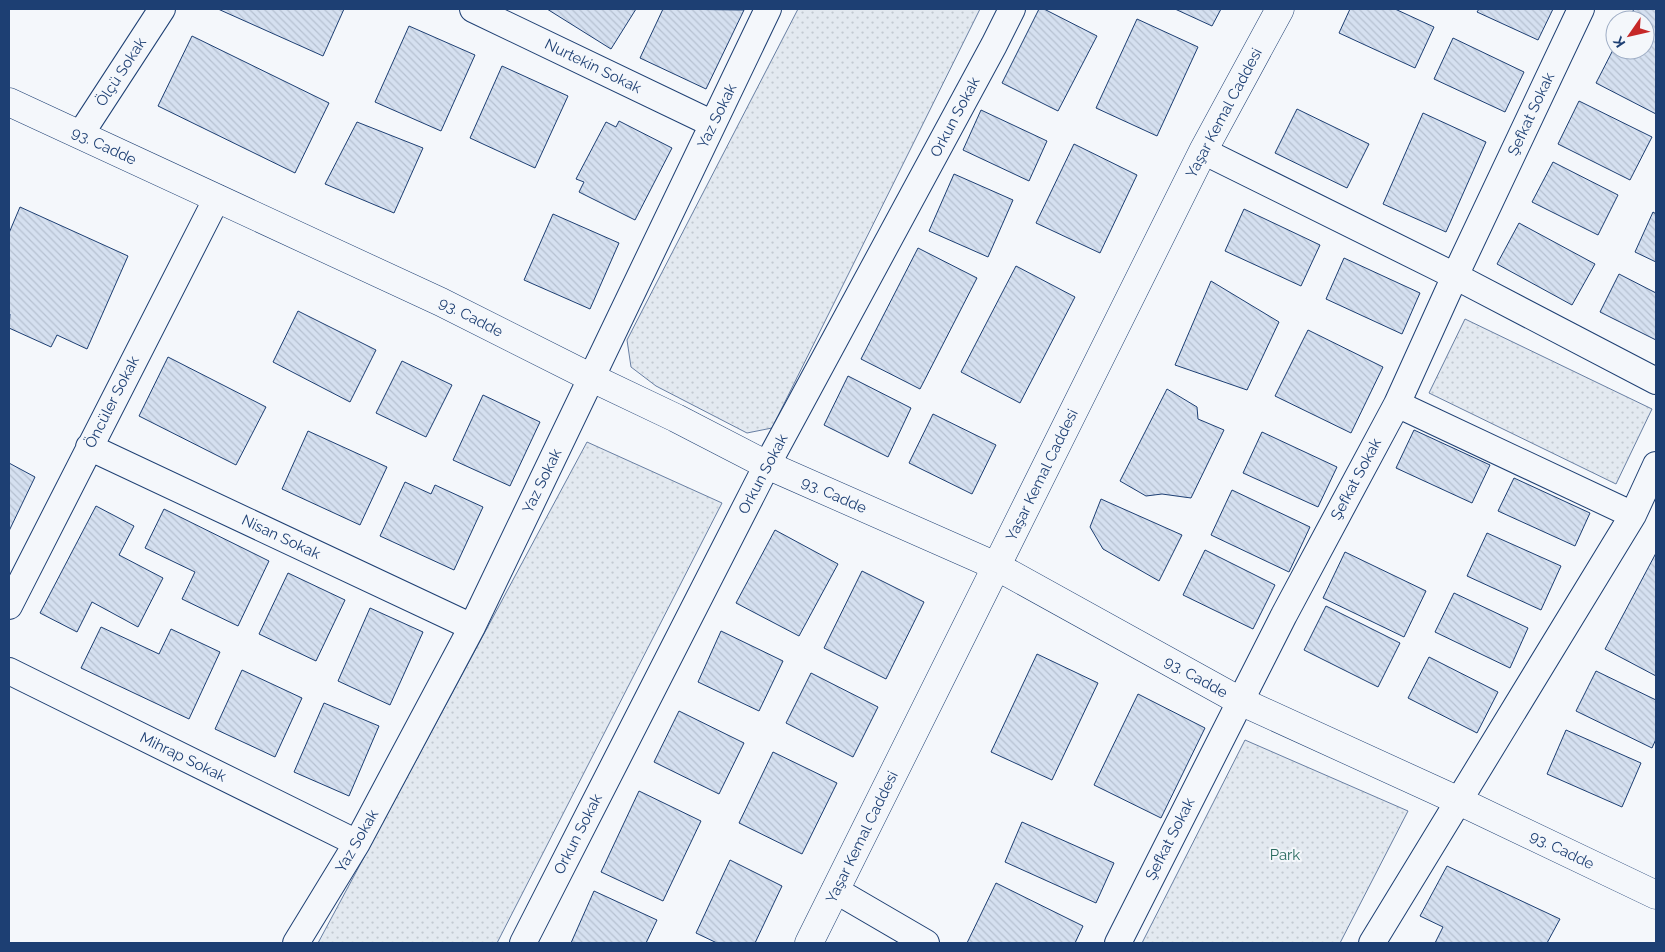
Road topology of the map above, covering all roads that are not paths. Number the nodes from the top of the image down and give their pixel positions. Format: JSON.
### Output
{"nodes":[{"id":1,"x":162,"y":9,"type":"edge"},
{"id":2,"x":473,"y":9,"type":"edge"},
{"id":3,"x":768,"y":9,"type":"edge"},
{"id":4,"x":1012,"y":9,"type":"edge"},
{"id":5,"x":1280,"y":9,"type":"edge"},
{"id":6,"x":1581,"y":9,"type":"edge"},
{"id":7,"x":503,"y":15,"type":"edge"},
{"id":8,"x":9,"y":102,"type":"edge"},
{"id":9,"x":713,"y":124,"type":"junction"},
{"id":10,"x":80,"y":135,"type":"junction"},
{"id":11,"x":1203,"y":151,"type":"junction"},
{"id":12,"x":217,"y":198,"type":"junction"},
{"id":13,"x":1455,"y":276,"type":"junction"},
{"id":14,"x":592,"y":378,"type":"junction"},
{"id":15,"x":1656,"y":381,"type":"edge"},
{"id":16,"x":1397,"y":404,"type":"junction"},
{"id":17,"x":90,"y":447,"type":"junction"},
{"id":18,"x":767,"y":465,"type":"junction"},
{"id":19,"x":1656,"y":466,"type":"edge"},
{"id":20,"x":1633,"y":515,"type":"junction"},
{"id":21,"x":996,"y":566,"type":"junction"},
{"id":22,"x":9,"y":606,"type":"edge"},
{"id":23,"x":472,"y":627,"type":"junction"},
{"id":24,"x":9,"y":671,"type":"edge"},
{"id":25,"x":1240,"y":701,"type":"junction"},
{"id":26,"x":1459,"y":801,"type":"junction"},
{"id":27,"x":357,"y":844,"type":"junction"},
{"id":28,"x":836,"y":890,"type":"junction"},
{"id":29,"x":1656,"y":895,"type":"edge"},
{"id":30,"x":296,"y":943,"type":"edge"},
{"id":31,"x":523,"y":943,"type":"edge"},
{"id":32,"x":809,"y":943,"type":"edge"},
{"id":33,"x":926,"y":943,"type":"edge"},
{"id":34,"x":1118,"y":943,"type":"edge"},
{"id":35,"x":1372,"y":943,"type":"edge"}],
"edges":[{"from":1,"to":10,"type":"street","name":"Ölçü Sokak"},
{"from":2,"to":7,"type":"street","name":"Nurtekin Sokak"},
{"from":3,"to":9,"type":"street","name":"Yaz Sokak"},
{"from":4,"to":18,"type":"street","name":"Orkun Sokak"},
{"from":5,"to":11,"type":"main road","name":"Yaşar Kemal Caddesi"},
{"from":6,"to":13,"type":"street","name":"Şefkat Sokak"},
{"from":7,"to":9,"type":"street","name":"Nurtekin Sokak"},
{"from":8,"to":10,"type":"main road","name":"93. Cadde"},
{"from":9,"to":14,"type":"street","name":"Yaz Sokak"},
{"from":10,"to":12,"type":"main road","name":"93. Cadde"},
{"from":11,"to":13,"type":"street"},
{"from":11,"to":21,"type":"main road","name":"Yaşar Kemal Caddesi"},
{"from":12,"to":14,"type":"main road","name":"93. Cadde"},
{"from":12,"to":17,"type":"street","name":"Öncüler Sokak"},
{"from":13,"to":15,"type":"street"},
{"from":13,"to":16,"type":"street","name":"Şefkat Sokak"},
{"from":14,"to":18,"type":"main road","name":"93. Cadde"},
{"from":14,"to":23,"type":"street","name":"Yaz Sokak"},
{"from":16,"to":20,"type":"street"},
{"from":16,"to":25,"type":"street","name":"Şefkat Sokak"},
{"from":17,"to":22,"type":"street","name":"Öncüler Sokak"},
{"from":17,"to":23,"type":"street","name":"Nisan Sokak"},
{"from":18,"to":21,"type":"main road","name":"93. Cadde"},
{"from":18,"to":31,"type":"street","name":"Orkun Sokak"},
{"from":19,"to":20,"type":"street"},
{"from":20,"to":26,"type":"street"},
{"from":21,"to":25,"type":"main road","name":"93. Cadde"},
{"from":21,"to":28,"type":"main road","name":"Yaşar Kemal Caddesi"},
{"from":23,"to":27,"type":"street","name":"Yaz Sokak"},
{"from":24,"to":27,"type":"street","name":"Mihrap Sokak"},
{"from":25,"to":26,"type":"main road","name":"93. Cadde"},
{"from":25,"to":34,"type":"street","name":"Şefkat Sokak"},
{"from":26,"to":29,"type":"main road","name":"93. Cadde"},
{"from":26,"to":35,"type":"street"},
{"from":27,"to":30,"type":"street","name":"Yaz Sokak"},
{"from":28,"to":32,"type":"main road","name":"Yaşar Kemal Caddesi"},
{"from":28,"to":33,"type":"street"}]}
